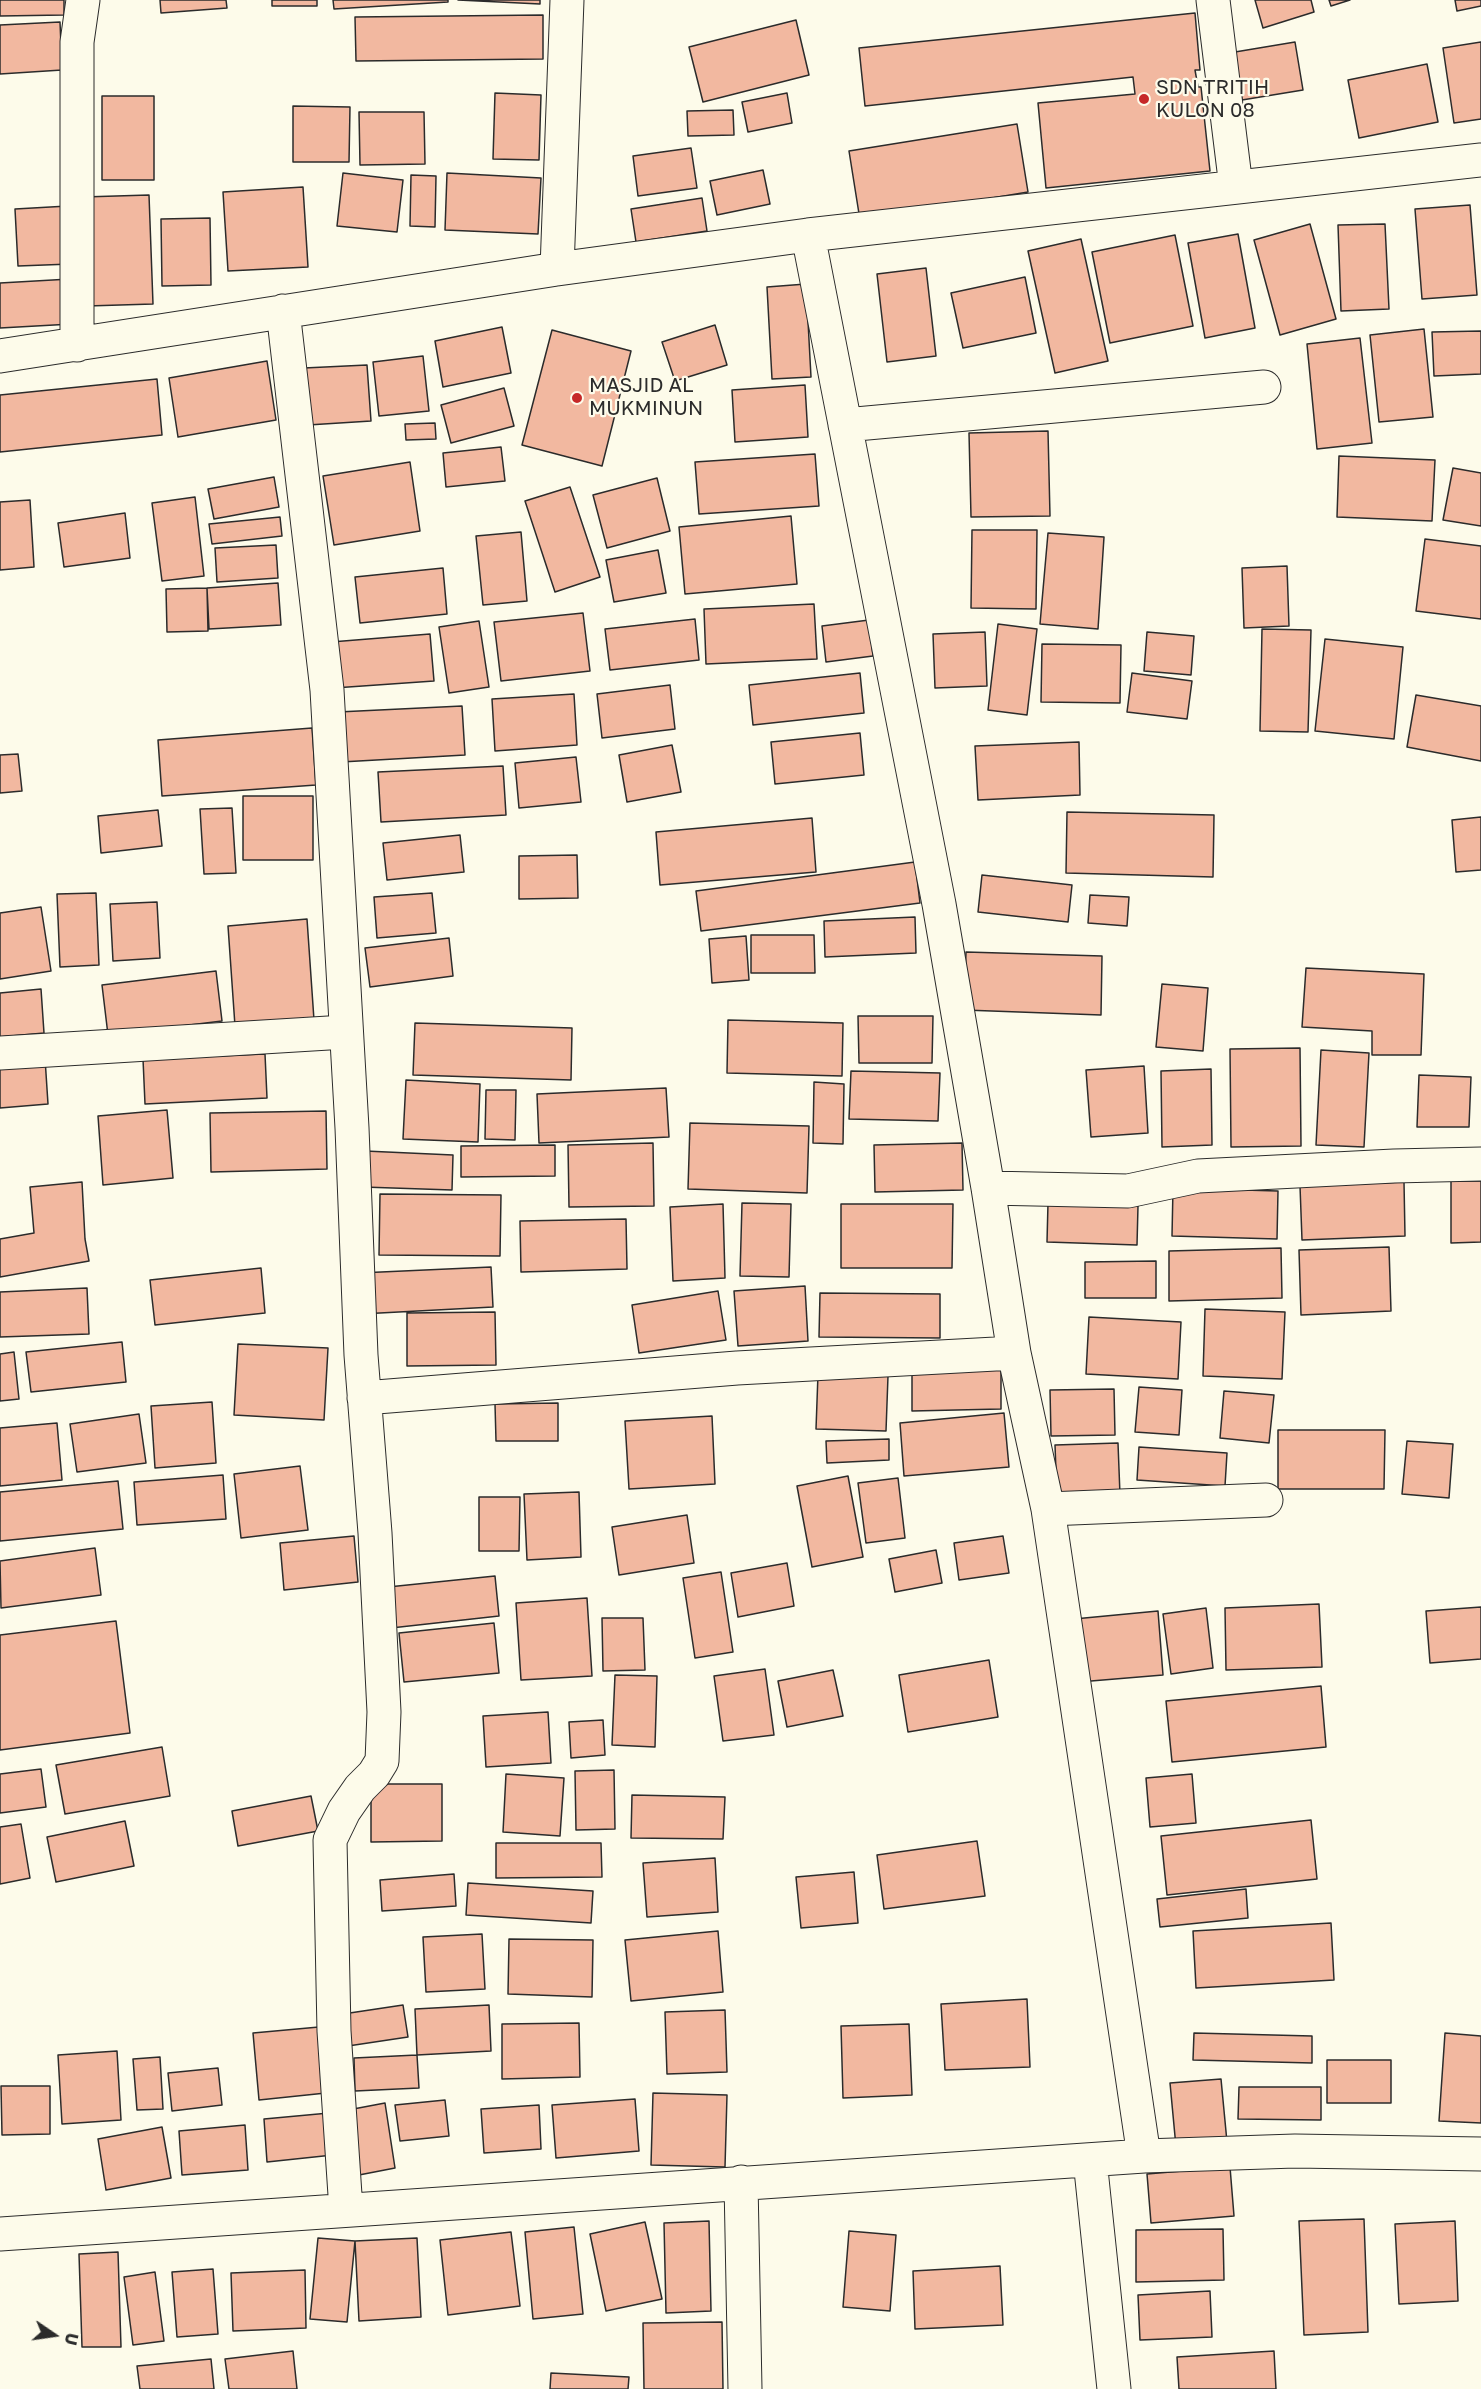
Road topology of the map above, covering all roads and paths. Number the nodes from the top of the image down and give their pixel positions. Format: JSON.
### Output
{"nodes":[{"id":1,"x":83,"y":0,"type":"edge"},
{"id":2,"x":567,"y":0,"type":"edge"},
{"id":3,"x":1213,"y":0,"type":"edge"},
{"id":4,"x":1481,"y":160,"type":"edge"},
{"id":5,"x":1236,"y":187,"type":"junction"},
{"id":6,"x":808,"y":235,"type":"junction"},
{"id":7,"x":558,"y":269,"type":"junction"},
{"id":8,"x":283,"y":311,"type":"junction"},
{"id":9,"x":77,"y":345,"type":"junction"},
{"id":10,"x":0,"y":356,"type":"edge"},
{"id":11,"x":1264,"y":387,"type":"dead end"},
{"id":12,"x":845,"y":425,"type":"junction"},
{"id":13,"x":345,"y":1032,"type":"junction"},
{"id":14,"x":0,"y":1053,"type":"edge"},
{"id":15,"x":1481,"y":1164,"type":"edge"},
{"id":16,"x":988,"y":1188,"type":"junction"},
{"id":17,"x":1014,"y":1353,"type":"junction"},
{"id":18,"x":364,"y":1398,"type":"junction"},
{"id":19,"x":1266,"y":1500,"type":"dead end"},
{"id":20,"x":1048,"y":1509,"type":"junction"},
{"id":21,"x":1481,"y":2154,"type":"edge"},
{"id":22,"x":1144,"y":2156,"type":"junction"},
{"id":23,"x":1090,"y":2160,"type":"junction"},
{"id":24,"x":741,"y":2182,"type":"junction"},
{"id":25,"x":346,"y":2210,"type":"junction"},
{"id":26,"x":0,"y":2234,"type":"edge"},
{"id":27,"x":745,"y":2389,"type":"edge"},
{"id":28,"x":1114,"y":2389,"type":"edge"}],
"edges":[{"from":1,"to":9,"type":"street"},
{"from":2,"to":7,"type":"street"},
{"from":3,"to":5,"type":"street"},
{"from":4,"to":5,"type":"street"},
{"from":5,"to":6,"type":"street"},
{"from":6,"to":7,"type":"street"},
{"from":6,"to":12,"type":"street"},
{"from":7,"to":8,"type":"street"},
{"from":8,"to":9,"type":"street"},
{"from":8,"to":13,"type":"street"},
{"from":9,"to":10,"type":"street"},
{"from":11,"to":12,"type":"street"},
{"from":12,"to":16,"type":"street"},
{"from":13,"to":14,"type":"street"},
{"from":13,"to":18,"type":"street"},
{"from":15,"to":16,"type":"street"},
{"from":16,"to":17,"type":"street"},
{"from":17,"to":18,"type":"street"},
{"from":17,"to":20,"type":"street"},
{"from":18,"to":25,"type":"street"},
{"from":19,"to":20,"type":"street"},
{"from":20,"to":22,"type":"street"},
{"from":21,"to":22,"type":"street"},
{"from":22,"to":23,"type":"street"},
{"from":23,"to":24,"type":"street"},
{"from":23,"to":28,"type":"street"},
{"from":24,"to":25,"type":"street"},
{"from":24,"to":27,"type":"street"},
{"from":25,"to":26,"type":"street"}]}
